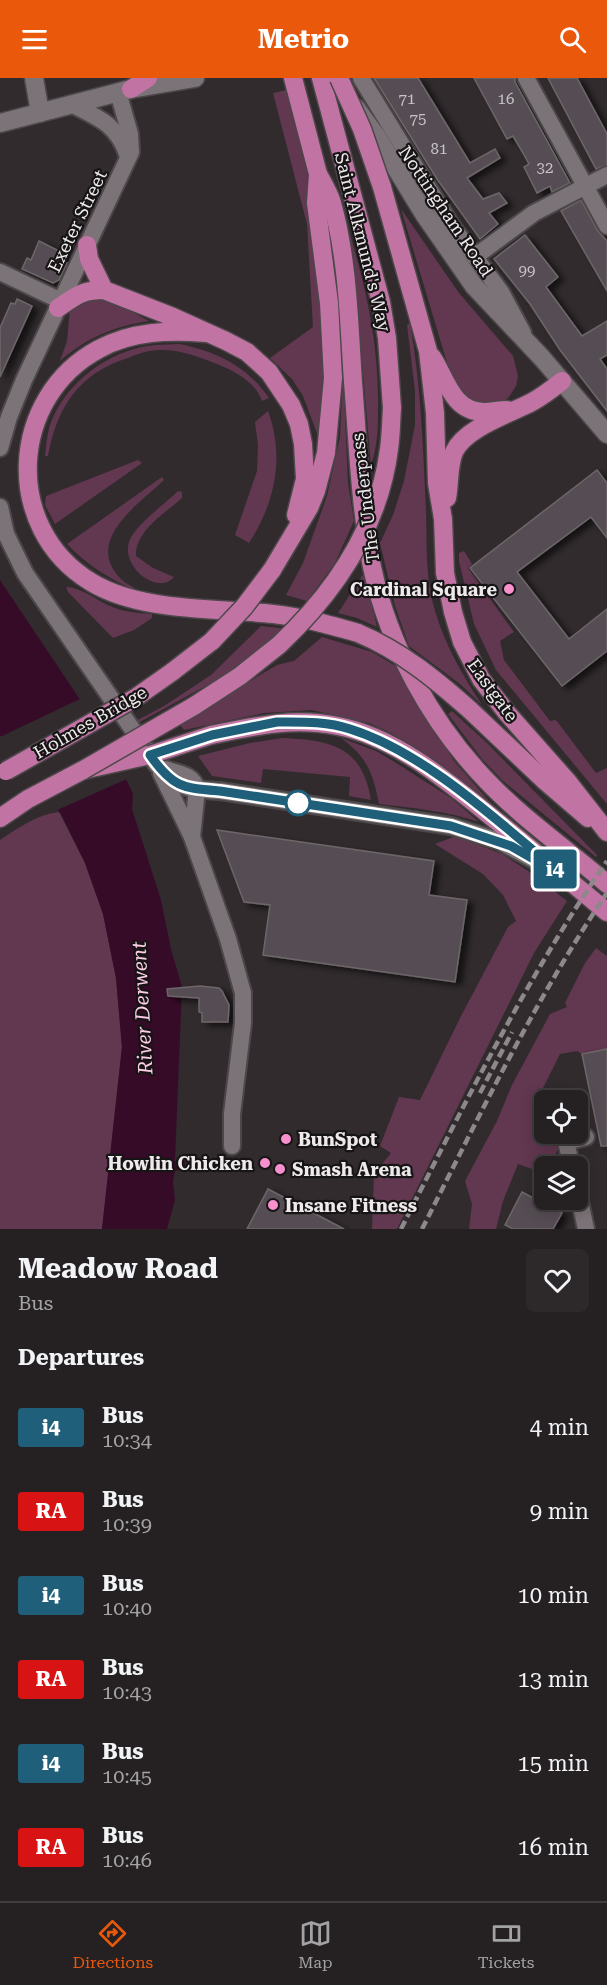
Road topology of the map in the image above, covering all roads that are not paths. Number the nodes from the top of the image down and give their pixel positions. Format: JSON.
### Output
{"nodes":[{"id":1,"x":34,"y":78,"type":"edge"},
{"id":2,"x":148,"y":78,"type":"edge"},
{"id":3,"x":195,"y":78,"type":"edge"},
{"id":4,"x":293,"y":78,"type":"edge"},
{"id":5,"x":323,"y":78,"type":"edge"},
{"id":6,"x":339,"y":78,"type":"edge"},
{"id":7,"x":361,"y":78,"type":"edge"},
{"id":8,"x":526,"y":78,"type":"edge"},
{"id":9,"x":125,"y":91,"type":"junction"},
{"id":10,"x":71,"y":104,"type":"junction"},
{"id":11,"x":40,"y":112,"type":"junction"},
{"id":12,"x":0,"y":123,"type":"edge"},
{"id":13,"x":128,"y":158,"type":"junction"},
{"id":14,"x":318,"y":174,"type":"junction"},
{"id":15,"x":607,"y":175,"type":"edge"},
{"id":16,"x":585,"y":186,"type":"junction"},
{"id":17,"x":607,"y":226,"type":"edge"},
{"id":18,"x":87,"y":245,"type":"junction"},
{"id":19,"x":476,"y":256,"type":"junction"},
{"id":20,"x":0,"y":272,"type":"edge"},
{"id":21,"x":104,"y":290,"type":"junction"},
{"id":22,"x":59,"y":304,"type":"junction"},
{"id":23,"x":206,"y":333,"type":"junction"},
{"id":24,"x":529,"y":344,"type":"junction"},
{"id":25,"x":428,"y":351,"type":"junction"},
{"id":26,"x":562,"y":381,"type":"junction"},
{"id":27,"x":515,"y":410,"type":"junction"},
{"id":28,"x":607,"y":434,"type":"edge"},
{"id":29,"x":0,"y":448,"type":"edge"},
{"id":30,"x":0,"y":507,"type":"edge"},
{"id":31,"x":443,"y":519,"type":"junction"},
{"id":32,"x":288,"y":543,"type":"junction"},
{"id":33,"x":172,"y":672,"type":"joint"},
{"id":34,"x":157,"y":765,"type":"junction"},
{"id":35,"x":83,"y":770,"type":"junction"},
{"id":36,"x":3,"y":773,"type":"edge"},
{"id":37,"x":197,"y":789,"type":"junction"},
{"id":38,"x":0,"y":818,"type":"edge"},
{"id":39,"x":607,"y":832,"type":"edge"},
{"id":40,"x":192,"y":837,"type":"junction"},
{"id":41,"x":565,"y":877,"type":"junction"},
{"id":42,"x":607,"y":884,"type":"edge"},
{"id":43,"x":607,"y":912,"type":"edge"},
{"id":44,"x":232,"y":1146,"type":"dead end"},
{"id":45,"x":582,"y":1210,"type":"edge"},
{"id":46,"x":586,"y":1229,"type":"edge"}],
"edges":[{"from":1,"to":11,"type":"street"},
{"from":2,"to":9,"type":"main road"},
{"from":3,"to":9,"type":"street"},
{"from":4,"to":14,"type":"main road","name":"Saint Alkmund's Way"},
{"from":5,"to":24,"type":"street","name":"Nottingham Road"},
{"from":5,"to":35,"type":"main road","name":"Saint Alkmund's Way","bridge":true},
{"from":6,"to":25,"type":"main road","name":"Saint Alkmund's Way","bridge":true},
{"from":7,"to":19,"type":"street","name":"Nottingham Road"},
{"from":8,"to":16,"type":"street"},
{"from":9,"to":10,"type":"street"},
{"from":9,"to":13,"type":"street","name":"Exeter Street"},
{"from":10,"to":11,"type":"street"},
{"from":10,"to":13,"type":"street","name":"Exeter Street"},
{"from":11,"to":12,"type":"street"},
{"from":13,"to":18,"type":"street","name":"Exeter Street"},
{"from":14,"to":32,"type":"main road","name":"Saint Alkmund's Way"},
{"from":14,"to":42,"type":"main road","name":"The Underpass"},
{"from":15,"to":16,"type":"street"},
{"from":16,"to":17,"type":"street"},
{"from":16,"to":19,"type":"street"},
{"from":18,"to":21,"type":"main road"},
{"from":18,"to":22,"type":"street","name":"Exeter Street"},
{"from":19,"to":24,"type":"street","name":"Nottingham Road"},
{"from":20,"to":22,"type":"street"},
{"from":21,"to":22,"type":"main road"},
{"from":21,"to":23,"type":"main road"},
{"from":22,"to":29,"type":"street","name":"Exeter Street"},
{"from":23,"to":32,"type":"main road"},
{"from":23,"to":39,"type":"main road","bridge":true},
{"from":24,"to":26,"type":"street","name":"Nottingham Road"},
{"from":25,"to":27,"type":"main road"},
{"from":25,"to":31,"type":"main road","name":"Saint Alkmund's Way"},
{"from":26,"to":27,"type":"main road"},
{"from":26,"to":28,"type":"street","name":"Nottingham Road"},
{"from":27,"to":31,"type":"main road"},
{"from":30,"to":34,"type":"street"},
{"from":31,"to":39,"type":"main road","name":"Eastgate"},
{"from":32,"to":33,"type":"main road","name":"Saint Alkmund's Way","bridge":true},
{"from":33,"to":36,"type":"main road","name":"Holmes Bridge","bridge":true},
{"from":34,"to":37,"type":"street"},
{"from":34,"to":40,"type":"street"},
{"from":35,"to":38,"type":"main road","name":"Holmes Bridge"},
{"from":35,"to":41,"type":"main road","bridge":true},
{"from":37,"to":40,"type":"street"},
{"from":37,"to":41,"type":"street"},
{"from":40,"to":44,"type":"street"},
{"from":41,"to":43,"type":"main road"},
{"from":45,"to":46,"type":"street"}]}
